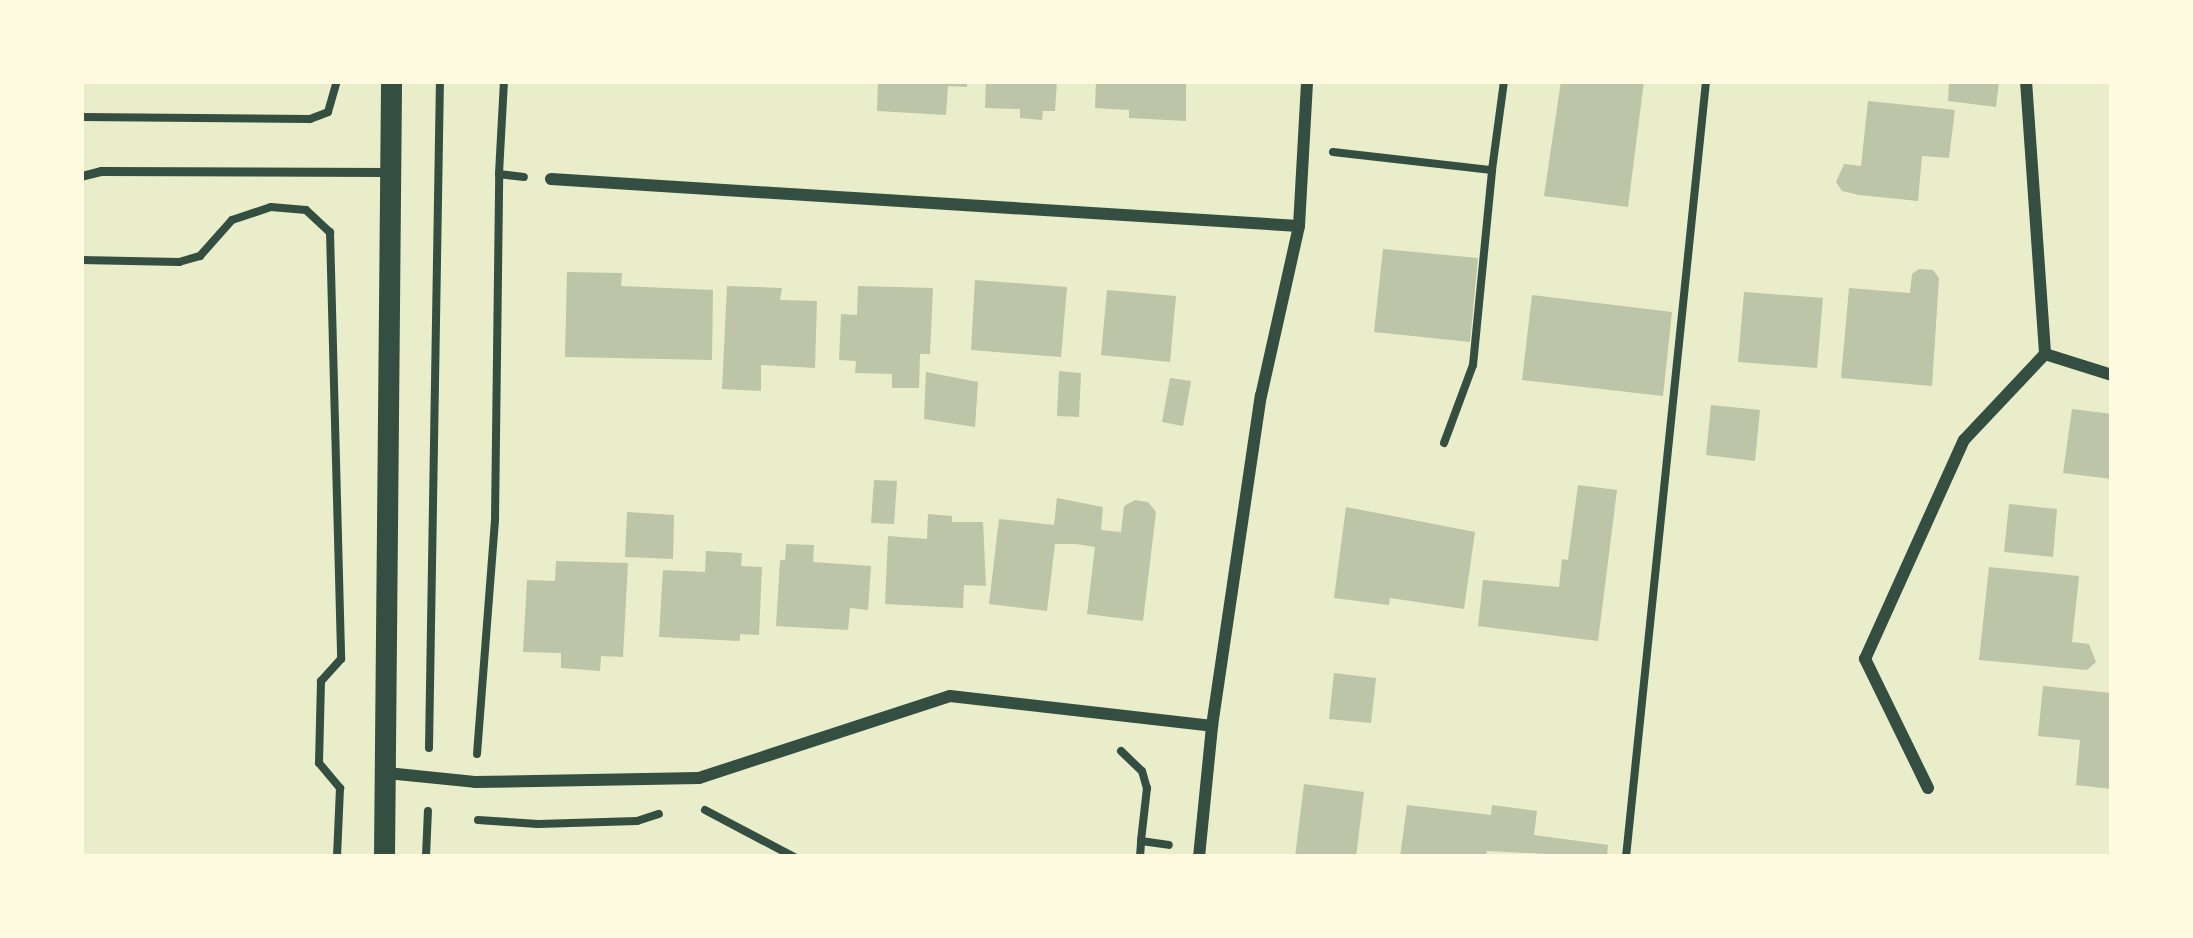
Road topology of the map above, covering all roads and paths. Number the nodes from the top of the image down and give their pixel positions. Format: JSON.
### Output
{"nodes":[{"id":1,"x":337,"y":81,"type":"edge"},
{"id":2,"x":391,"y":81,"type":"edge"},
{"id":3,"x":440,"y":81,"type":"edge"},
{"id":4,"x":504,"y":81,"type":"edge"},
{"id":5,"x":1307,"y":81,"type":"edge"},
{"id":6,"x":1504,"y":81,"type":"edge"},
{"id":7,"x":1706,"y":81,"type":"edge"},
{"id":8,"x":2026,"y":81,"type":"edge"},
{"id":9,"x":81,"y":117,"type":"edge"},
{"id":10,"x":1304,"y":148,"type":"junction"},
{"id":11,"x":1492,"y":170,"type":"junction"},
{"id":12,"x":390,"y":172,"type":"junction"},
{"id":13,"x":499,"y":174,"type":"junction"},
{"id":14,"x":81,"y":176,"type":"edge"},
{"id":15,"x":551,"y":179,"type":"joint"},
{"id":16,"x":1299,"y":226,"type":"junction"},
{"id":17,"x":81,"y":260,"type":"edge"},
{"id":18,"x":2045,"y":354,"type":"junction"},
{"id":19,"x":2112,"y":375,"type":"edge"},
{"id":20,"x":1444,"y":443,"type":"dead end"},
{"id":21,"x":1212,"y":726,"type":"junction"},
{"id":22,"x":1113,"y":746,"type":"dead end"},
{"id":23,"x":387,"y":773,"type":"junction"},
{"id":24,"x":428,"y":777,"type":"junction"},
{"id":25,"x":475,"y":782,"type":"junction"},
{"id":26,"x":1928,"y":788,"type":"dead end"},
{"id":27,"x":714,"y":800,"type":"dead end"},
{"id":28,"x":676,"y":810,"type":"dead end"},
{"id":29,"x":428,"y":816,"type":"junction"},
{"id":30,"x":450,"y":818,"type":"dead end"},
{"id":31,"x":472,"y":819,"type":"dead end"},
{"id":32,"x":1141,"y":842,"type":"junction"},
{"id":33,"x":1199,"y":853,"type":"edge"},
{"id":34,"x":338,"y":857,"type":"edge"},
{"id":35,"x":385,"y":857,"type":"edge"},
{"id":36,"x":426,"y":857,"type":"edge"},
{"id":37,"x":794,"y":857,"type":"edge"},
{"id":38,"x":1140,"y":857,"type":"edge"},
{"id":39,"x":1626,"y":857,"type":"edge"}],
"edges":[{"from":1,"to":9,"type":"path"},
{"from":2,"to":12,"type":"street"},
{"from":3,"to":24,"type":"path"},
{"from":4,"to":13,"type":"path"},
{"from":5,"to":10,"type":"street"},
{"from":6,"to":11,"type":"path"},
{"from":7,"to":39,"type":"path"},
{"from":8,"to":18,"type":"street"},
{"from":10,"to":11,"type":"path"},
{"from":10,"to":16,"type":"street"},
{"from":11,"to":20,"type":"path"},
{"from":12,"to":14,"type":"lane"},
{"from":12,"to":23,"type":"street"},
{"from":13,"to":15,"type":"path"},
{"from":13,"to":25,"type":"path"},
{"from":15,"to":16,"type":"street"},
{"from":16,"to":21,"type":"street"},
{"from":17,"to":34,"type":"path"},
{"from":18,"to":19,"type":"street"},
{"from":18,"to":26,"type":"street"},
{"from":21,"to":25,"type":"street"},
{"from":21,"to":33,"type":"street"},
{"from":22,"to":32,"type":"path"},
{"from":23,"to":24,"type":"street"},
{"from":23,"to":35,"type":"street"},
{"from":24,"to":25,"type":"street"},
{"from":24,"to":29,"type":"path"},
{"from":27,"to":37,"type":"path"},
{"from":28,"to":31,"type":"path"},
{"from":29,"to":30,"type":"path"},
{"from":29,"to":36,"type":"path"},
{"from":32,"to":33,"type":"path"},
{"from":32,"to":38,"type":"path"}]}
